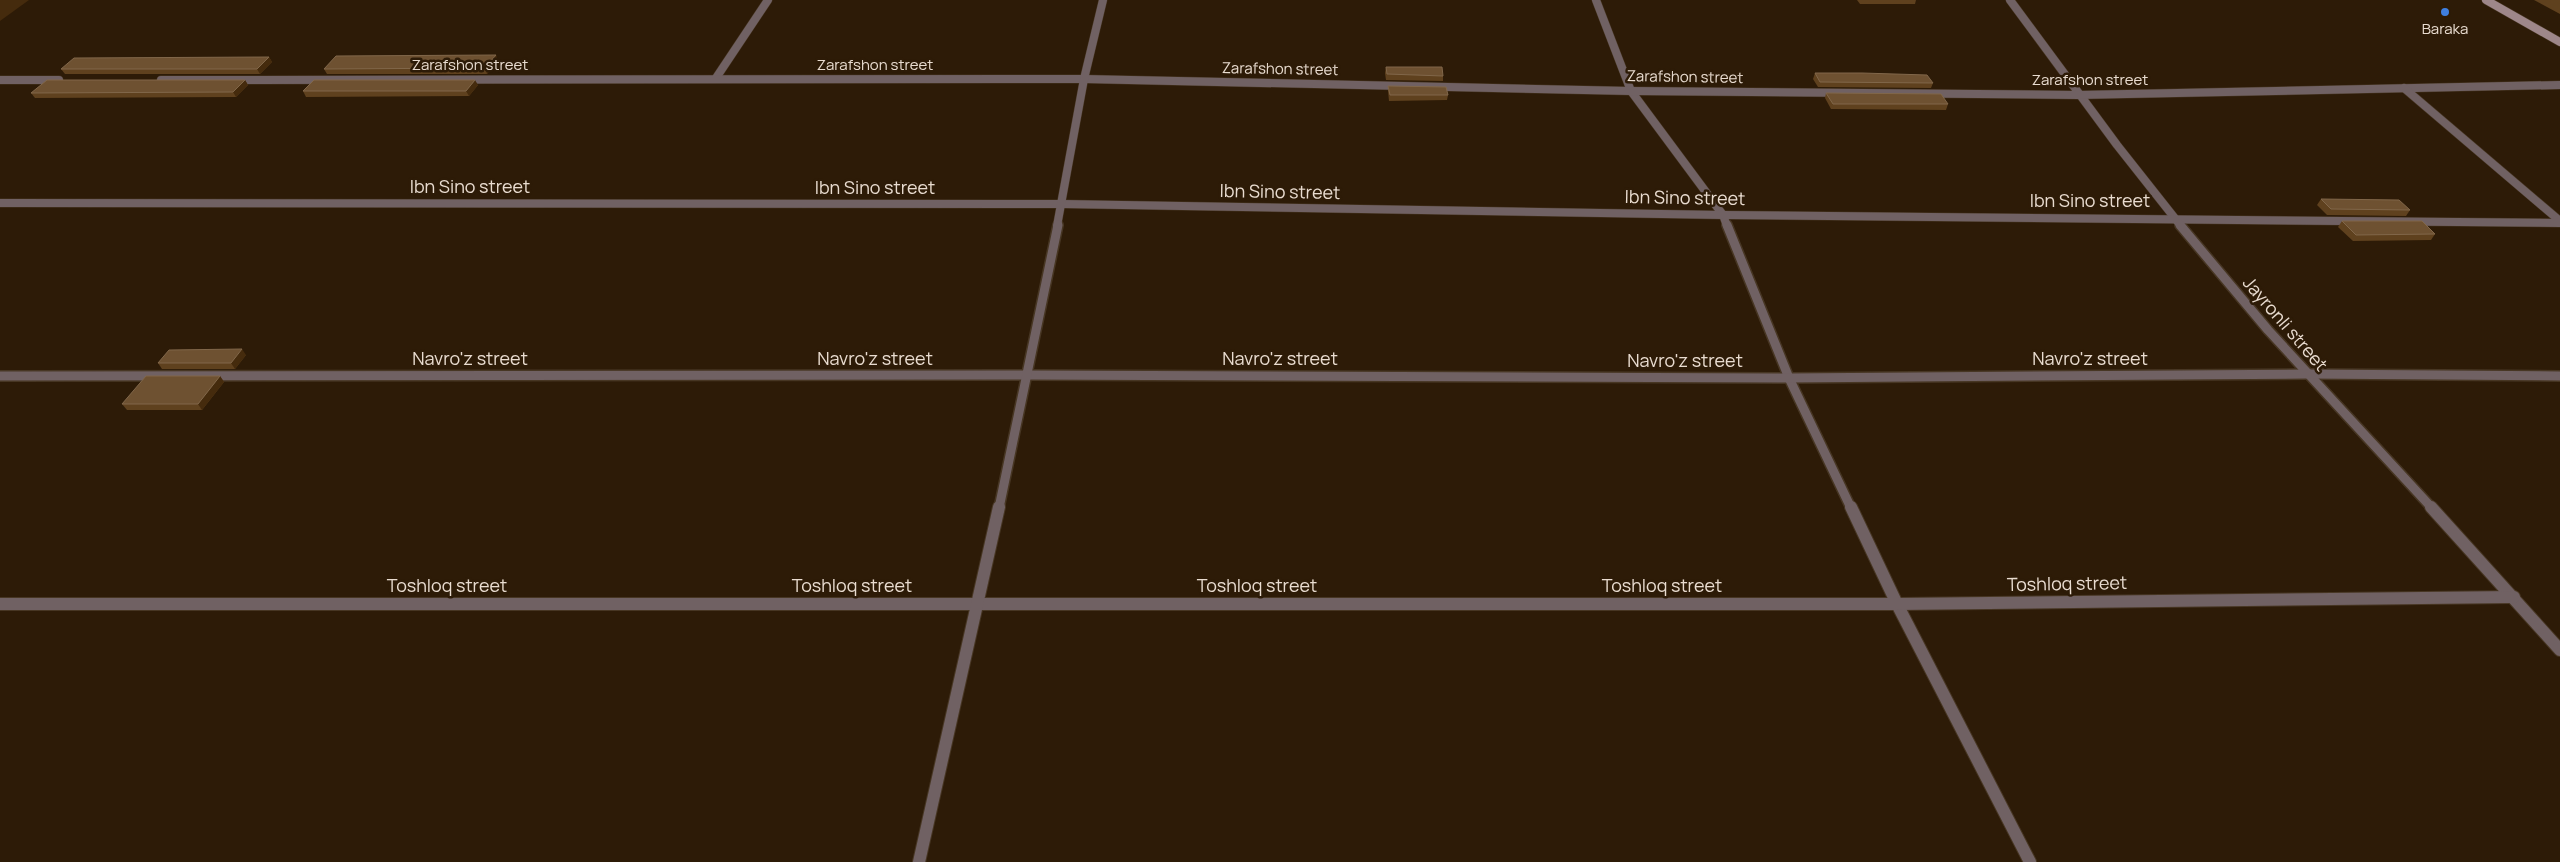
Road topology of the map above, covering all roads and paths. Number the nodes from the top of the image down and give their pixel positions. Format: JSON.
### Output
{"nodes":[{"id":1,"x":768,"y":0,"type":"edge"},
{"id":2,"x":1103,"y":0,"type":"edge"},
{"id":3,"x":1596,"y":0,"type":"edge"},
{"id":4,"x":2010,"y":0,"type":"edge"},
{"id":5,"x":2486,"y":0,"type":"edge"},
{"id":6,"x":2560,"y":42,"type":"edge"},
{"id":7,"x":716,"y":78,"type":"junction"},
{"id":8,"x":1084,"y":79,"type":"junction"},
{"id":9,"x":0,"y":80,"type":"edge"},
{"id":10,"x":70,"y":80,"type":"edge"},
{"id":11,"x":149,"y":80,"type":"edge"},
{"id":12,"x":2560,"y":85,"type":"edge"},
{"id":13,"x":2404,"y":88,"type":"junction"},
{"id":14,"x":1632,"y":91,"type":"junction"},
{"id":15,"x":2078,"y":95,"type":"junction"},
{"id":16,"x":0,"y":203,"type":"edge"},
{"id":17,"x":1062,"y":204,"type":"junction"},
{"id":18,"x":1723,"y":215,"type":"junction"},
{"id":19,"x":2172,"y":218,"type":"junction"},
{"id":20,"x":2560,"y":222,"type":"edge"},
{"id":21,"x":2307,"y":374,"type":"junction"},
{"id":22,"x":1026,"y":375,"type":"junction"},
{"id":23,"x":0,"y":376,"type":"edge"},
{"id":24,"x":2560,"y":376,"type":"edge"},
{"id":25,"x":1789,"y":378,"type":"junction"},
{"id":26,"x":2514,"y":597,"type":"junction"},
{"id":27,"x":0,"y":604,"type":"edge"},
{"id":28,"x":979,"y":604,"type":"junction"},
{"id":29,"x":1897,"y":604,"type":"junction"},
{"id":30,"x":2560,"y":650,"type":"edge"},
{"id":31,"x":919,"y":862,"type":"edge"},
{"id":32,"x":2030,"y":862,"type":"edge"}],
"edges":[{"from":1,"to":7,"type":"street"},
{"from":2,"to":8,"type":"street"},
{"from":3,"to":14,"type":"street"},
{"from":4,"to":15,"type":"street","name":"Jayronli street"},
{"from":5,"to":6,"type":"street"},
{"from":7,"to":8,"type":"street","name":"Zarafshon street"},
{"from":7,"to":11,"type":"street","name":"Zarafshon street"},
{"from":8,"to":14,"type":"street","name":"Zarafshon street"},
{"from":8,"to":17,"type":"street"},
{"from":9,"to":10,"type":"street"},
{"from":12,"to":13,"type":"street","name":"Zarafshon street"},
{"from":13,"to":15,"type":"street","name":"Zarafshon street"},
{"from":13,"to":20,"type":"street"},
{"from":14,"to":15,"type":"street","name":"Zarafshon street"},
{"from":14,"to":18,"type":"street"},
{"from":15,"to":19,"type":"street","name":"Jayronli street"},
{"from":16,"to":17,"type":"street","name":"Ibn Sino street"},
{"from":17,"to":18,"type":"street","name":"Ibn Sino street"},
{"from":17,"to":22,"type":"street"},
{"from":18,"to":19,"type":"street","name":"Ibn Sino street"},
{"from":18,"to":25,"type":"street"},
{"from":19,"to":20,"type":"street","name":"Ibn Sino street"},
{"from":19,"to":21,"type":"street","name":"Jayronli street"},
{"from":21,"to":24,"type":"street","name":"Navro'z street"},
{"from":21,"to":25,"type":"street","name":"Navro'z street"},
{"from":21,"to":26,"type":"street","name":"Jayronli street"},
{"from":22,"to":23,"type":"street","name":"Navro'z street"},
{"from":22,"to":25,"type":"street","name":"Navro'z street"},
{"from":22,"to":28,"type":"street"},
{"from":25,"to":29,"type":"street"},
{"from":26,"to":29,"type":"street","name":"Toshloq street"},
{"from":26,"to":30,"type":"street","name":"Jayronli street"},
{"from":27,"to":28,"type":"street","name":"Toshloq street"},
{"from":28,"to":29,"type":"street","name":"Toshloq street"},
{"from":28,"to":31,"type":"street"},
{"from":29,"to":32,"type":"street"}]}
